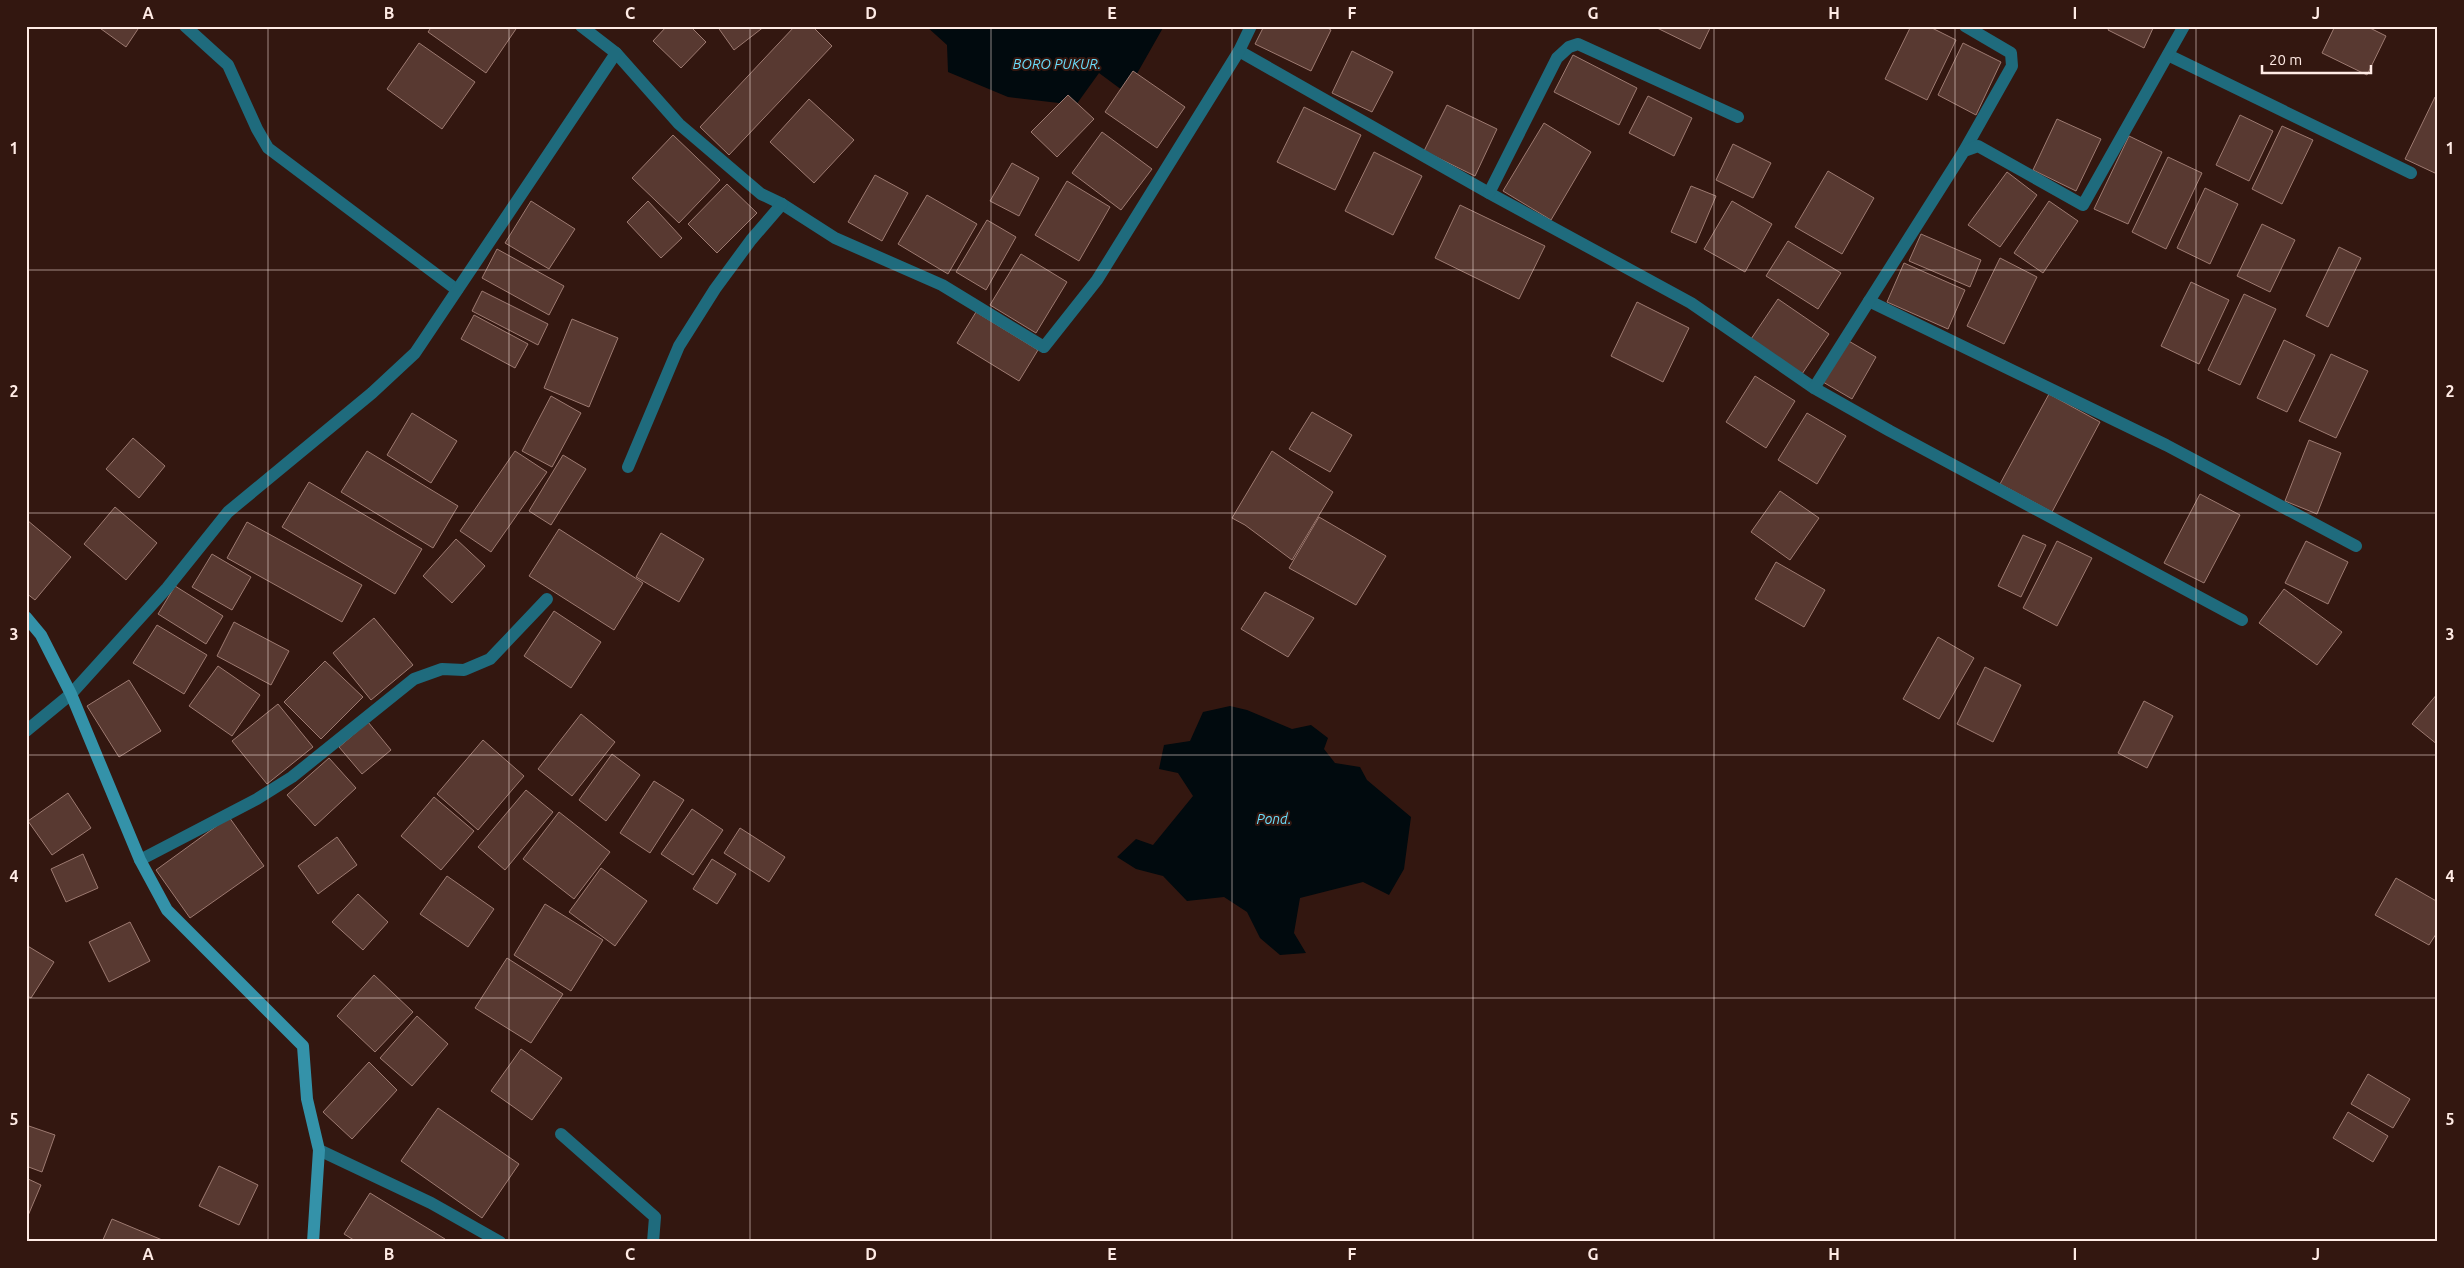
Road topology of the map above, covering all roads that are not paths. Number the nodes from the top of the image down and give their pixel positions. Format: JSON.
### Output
{"nodes":[{"id":1,"x":185,"y":26,"type":"edge"},
{"id":2,"x":581,"y":26,"type":"edge"},
{"id":3,"x":1251,"y":26,"type":"edge"},
{"id":4,"x":1965,"y":26,"type":"edge"},
{"id":5,"x":2184,"y":26,"type":"edge"},
{"id":6,"x":1239,"y":51,"type":"junction"},
{"id":7,"x":616,"y":53,"type":"junction"},
{"id":8,"x":2168,"y":55,"type":"junction"},
{"id":9,"x":1738,"y":117,"type":"dead end"},
{"id":10,"x":1964,"y":151,"type":"junction"},
{"id":11,"x":2411,"y":173,"type":"dead end"},
{"id":12,"x":1489,"y":193,"type":"junction"},
{"id":13,"x":782,"y":204,"type":"junction"},
{"id":14,"x":457,"y":290,"type":"junction"},
{"id":15,"x":1869,"y":301,"type":"junction"},
{"id":16,"x":1814,"y":388,"type":"junction"},
{"id":17,"x":628,"y":467,"type":"dead end"},
{"id":18,"x":2356,"y":546,"type":"dead end"},
{"id":19,"x":548,"y":599,"type":"dead end"},
{"id":20,"x":26,"y":618,"type":"edge"},
{"id":21,"x":2242,"y":620,"type":"dead end"},
{"id":22,"x":71,"y":694,"type":"junction"},
{"id":23,"x":26,"y":731,"type":"edge"},
{"id":24,"x":140,"y":860,"type":"junction"},
{"id":25,"x":561,"y":1134,"type":"dead end"},
{"id":26,"x":319,"y":1150,"type":"junction"},
{"id":27,"x":313,"y":1242,"type":"edge"},
{"id":28,"x":500,"y":1242,"type":"edge"},
{"id":29,"x":653,"y":1242,"type":"edge"}],
"edges":[{"from":1,"to":14,"type":"street"},
{"from":2,"to":7,"type":"street"},
{"from":3,"to":6,"type":"street"},
{"from":4,"to":10,"type":"street"},
{"from":5,"to":8,"type":"street"},
{"from":6,"to":12,"type":"street"},
{"from":6,"to":13,"type":"street"},
{"from":7,"to":13,"type":"street"},
{"from":7,"to":14,"type":"street"},
{"from":8,"to":10,"type":"street"},
{"from":8,"to":11,"type":"street"},
{"from":9,"to":12,"type":"street"},
{"from":10,"to":15,"type":"street"},
{"from":12,"to":16,"type":"street"},
{"from":13,"to":17,"type":"street"},
{"from":14,"to":22,"type":"street"},
{"from":15,"to":16,"type":"street"},
{"from":15,"to":18,"type":"street"},
{"from":16,"to":21,"type":"street"},
{"from":19,"to":24,"type":"street"},
{"from":20,"to":22,"type":"street"},
{"from":22,"to":23,"type":"street"},
{"from":22,"to":24,"type":"street"},
{"from":24,"to":26,"type":"street"},
{"from":25,"to":29,"type":"street"},
{"from":26,"to":27,"type":"street"},
{"from":26,"to":28,"type":"street"}]}
